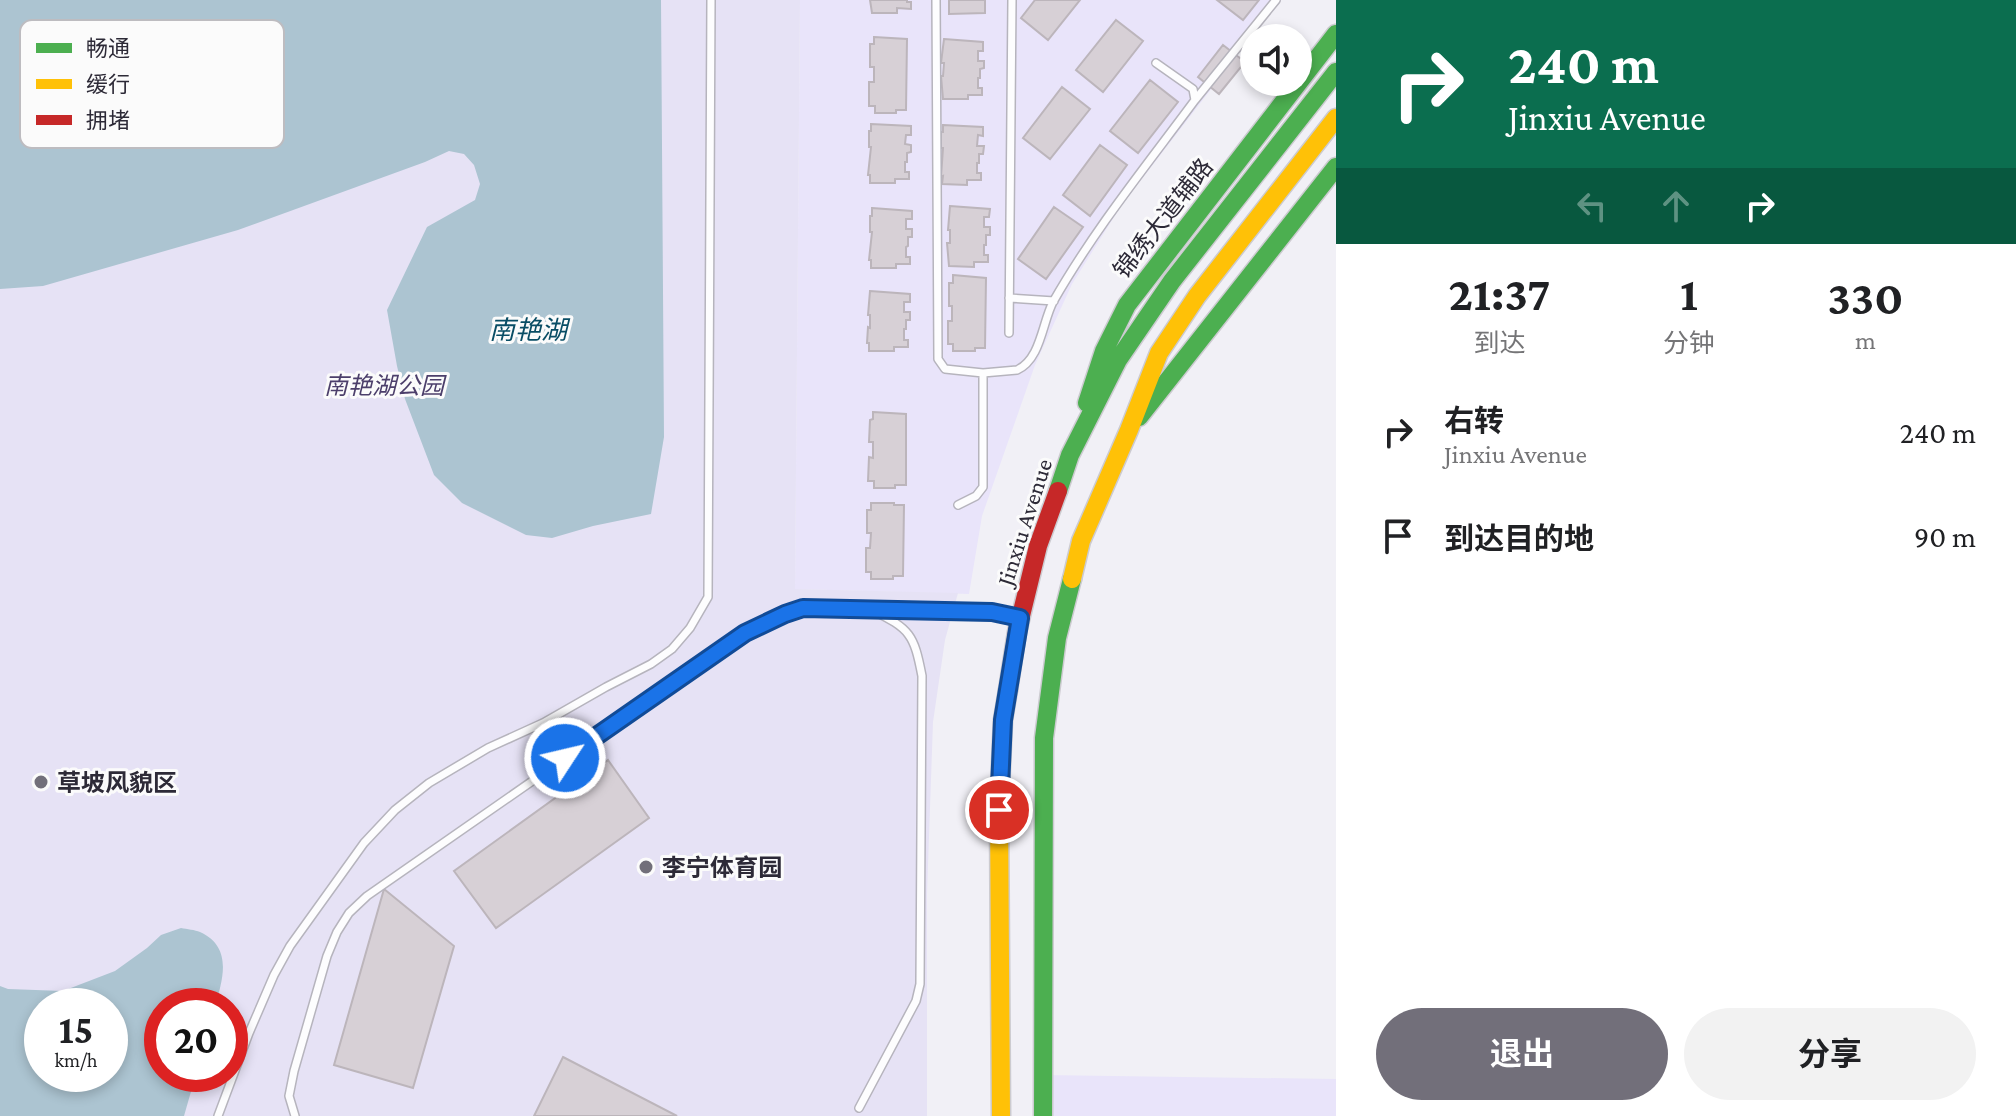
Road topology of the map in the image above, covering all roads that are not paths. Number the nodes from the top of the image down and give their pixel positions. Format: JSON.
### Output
{"nodes":[{"id":1,"x":711,"y":0,"type":"edge"},
{"id":2,"x":936,"y":0,"type":"edge"},
{"id":3,"x":1012,"y":0,"type":"edge"},
{"id":4,"x":1276,"y":0,"type":"edge"},
{"id":5,"x":1336,"y":34,"type":"edge"},
{"id":6,"x":1156,"y":63,"type":"dead end"},
{"id":7,"x":1336,"y":72,"type":"edge"},
{"id":8,"x":1195,"y":100,"type":"junction"},
{"id":9,"x":1336,"y":118,"type":"edge"},
{"id":10,"x":1336,"y":167,"type":"edge"},
{"id":11,"x":1009,"y":298,"type":"junction"},
{"id":12,"x":1054,"y":301,"type":"junction"},
{"id":13,"x":1009,"y":333,"type":"dead end"},
{"id":14,"x":983,"y":373,"type":"junction"},
{"id":15,"x":1129,"y":430,"type":"junction"},
{"id":16,"x":1070,"y":455,"type":"junction"},
{"id":17,"x":958,"y":505,"type":"dead end"},
{"id":18,"x":870,"y":609,"type":"junction"},
{"id":19,"x":1020,"y":618,"type":"junction"},
{"id":20,"x":859,"y":1108,"type":"dead end"},
{"id":21,"x":218,"y":1116,"type":"edge"},
{"id":22,"x":295,"y":1116,"type":"edge"},
{"id":23,"x":1001,"y":1116,"type":"edge"},
{"id":24,"x":1043,"y":1116,"type":"edge"}],
"edges":[{"from":1,"to":21,"type":"lane"},
{"from":2,"to":14,"type":"lane"},
{"from":3,"to":11,"type":"lane"},
{"from":4,"to":8,"type":"lane"},
{"from":5,"to":16,"type":"main road","name":"锦绣大道辅路"},
{"from":6,"to":8,"type":"lane"},
{"from":7,"to":16,"type":"main road","name":"Jinxiu Avenue"},
{"from":8,"to":12,"type":"lane"},
{"from":9,"to":15,"type":"main road"},
{"from":10,"to":15,"type":"main road"},
{"from":11,"to":12,"type":"lane"},
{"from":11,"to":13,"type":"lane"},
{"from":12,"to":14,"type":"lane"},
{"from":14,"to":17,"type":"lane"},
{"from":15,"to":24,"type":"main road"},
{"from":16,"to":19,"type":"main road","name":"Jinxiu Avenue"},
{"from":18,"to":19,"type":"lane"},
{"from":18,"to":20,"type":"lane"},
{"from":18,"to":22,"type":"lane"},
{"from":19,"to":23,"type":"main road","name":"Jinxiu Avenue"}]}
